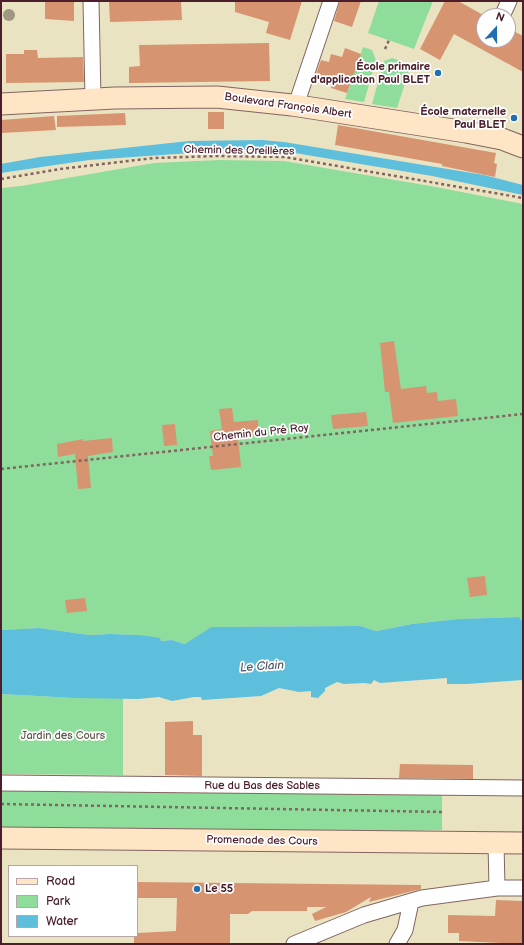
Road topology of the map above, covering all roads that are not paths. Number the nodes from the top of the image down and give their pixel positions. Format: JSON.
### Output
{"nodes":[{"id":1,"x":91,"y":1,"type":"edge"},
{"id":2,"x":331,"y":1,"type":"edge"},
{"id":3,"x":93,"y":99,"type":"junction"},
{"id":4,"x":1,"y":104,"type":"edge"},
{"id":5,"x":296,"y":106,"type":"junction"},
{"id":6,"x":523,"y":147,"type":"edge"},
{"id":7,"x":1,"y":783,"type":"edge"},
{"id":8,"x":523,"y":788,"type":"edge"},
{"id":9,"x":1,"y":838,"type":"edge"},
{"id":10,"x":496,"y":843,"type":"junction"},
{"id":11,"x":523,"y":843,"type":"edge"},
{"id":12,"x":497,"y":888,"type":"junction"},
{"id":13,"x":523,"y":888,"type":"edge"},
{"id":14,"x":411,"y":902,"type":"junction"},
{"id":15,"x":294,"y":944,"type":"edge"},
{"id":16,"x":397,"y":944,"type":"edge"}],
"edges":[{"from":1,"to":3,"type":"street"},
{"from":2,"to":5,"type":"street"},
{"from":3,"to":4,"type":"main road","name":"Boulevard François Albert"},
{"from":3,"to":5,"type":"main road","name":"Boulevard François Albert"},
{"from":5,"to":6,"type":"main road","name":"Boulevard François Albert"},
{"from":7,"to":8,"type":"street","name":"Rue du Bas des Sables"},
{"from":9,"to":10,"type":"main road","name":"Promenade des Cours"},
{"from":10,"to":11,"type":"main road","name":"Promenade des Cours"},
{"from":10,"to":12,"type":"street"},
{"from":12,"to":13,"type":"street"},
{"from":12,"to":14,"type":"street"},
{"from":14,"to":15,"type":"street"},
{"from":14,"to":16,"type":"street"}]}
